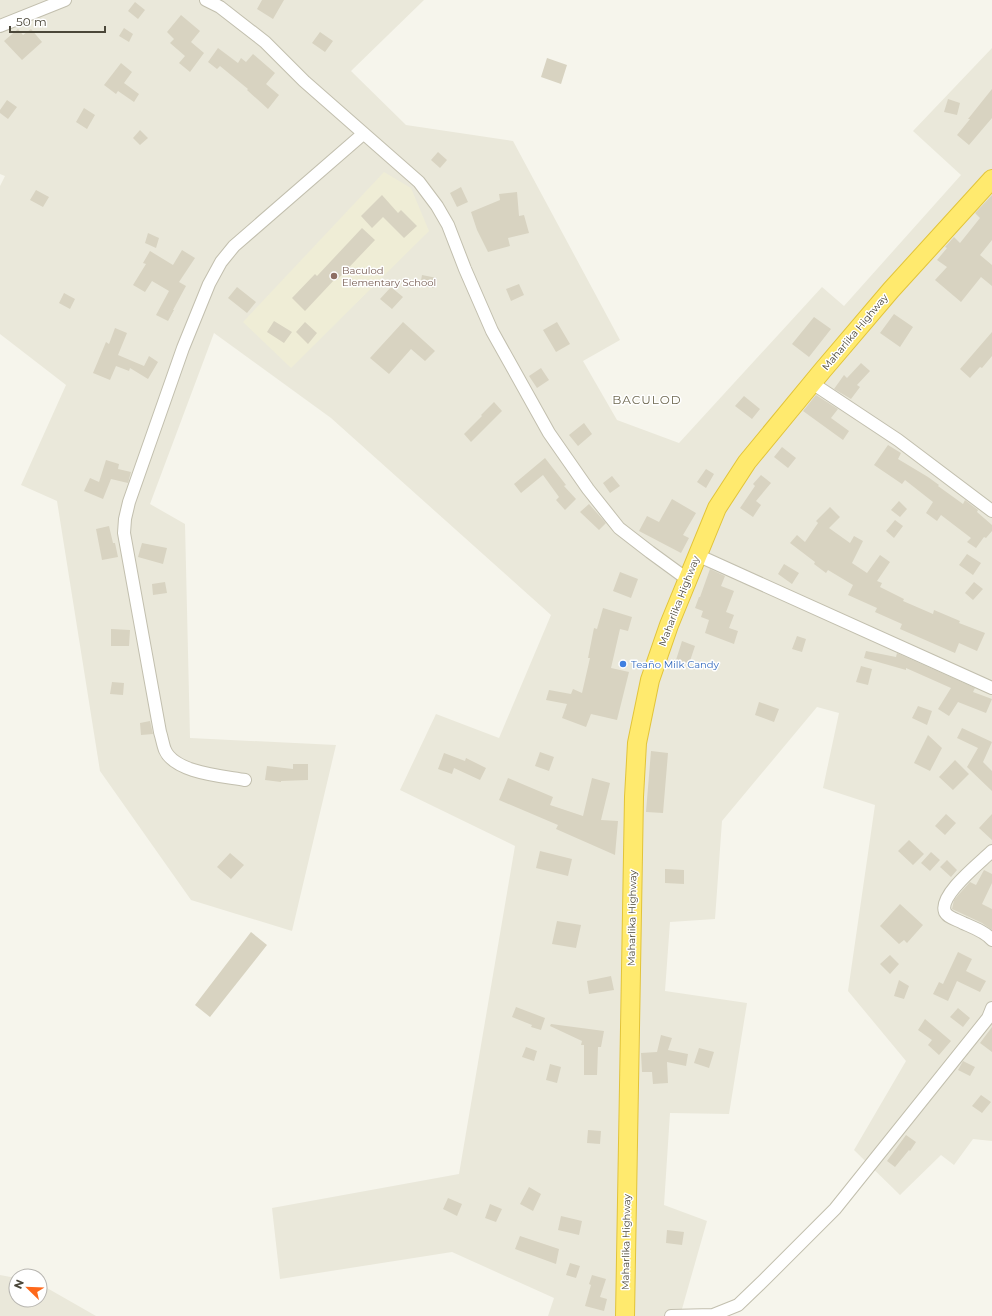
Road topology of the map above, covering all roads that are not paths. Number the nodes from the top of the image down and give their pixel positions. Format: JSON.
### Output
{"nodes":[{"id":1,"x":65,"y":0,"type":"edge"},
{"id":2,"x":206,"y":0,"type":"edge"},
{"id":3,"x":0,"y":26,"type":"edge"},
{"id":4,"x":363,"y":134,"type":"junction"},
{"id":5,"x":992,"y":179,"type":"edge"},
{"id":6,"x":812,"y":382,"type":"junction"},
{"id":7,"x":992,"y":511,"type":"edge"},
{"id":8,"x":697,"y":555,"type":"junction"},
{"id":9,"x":687,"y":579,"type":"junction"},
{"id":10,"x":992,"y":688,"type":"edge"},
{"id":11,"x":245,"y":780,"type":"dead end"},
{"id":12,"x":992,"y":851,"type":"edge"},
{"id":13,"x":992,"y":940,"type":"edge"},
{"id":14,"x":992,"y":1008,"type":"edge"},
{"id":15,"x":625,"y":1316,"type":"edge"},
{"id":16,"x":671,"y":1316,"type":"edge"}],
"edges":[{"from":1,"to":3,"type":"street"},
{"from":2,"to":4,"type":"street"},
{"from":4,"to":9,"type":"street"},
{"from":4,"to":11,"type":"street"},
{"from":5,"to":6,"type":"highway","name":"Maharlika Highway"},
{"from":6,"to":7,"type":"street"},
{"from":6,"to":8,"type":"highway","name":"Maharlika Highway"},
{"from":8,"to":9,"type":"highway","name":"Maharlika Highway"},
{"from":8,"to":10,"type":"street"},
{"from":9,"to":15,"type":"highway","name":"Maharlika Highway"},
{"from":12,"to":13,"type":"street"},
{"from":14,"to":16,"type":"street"}]}
